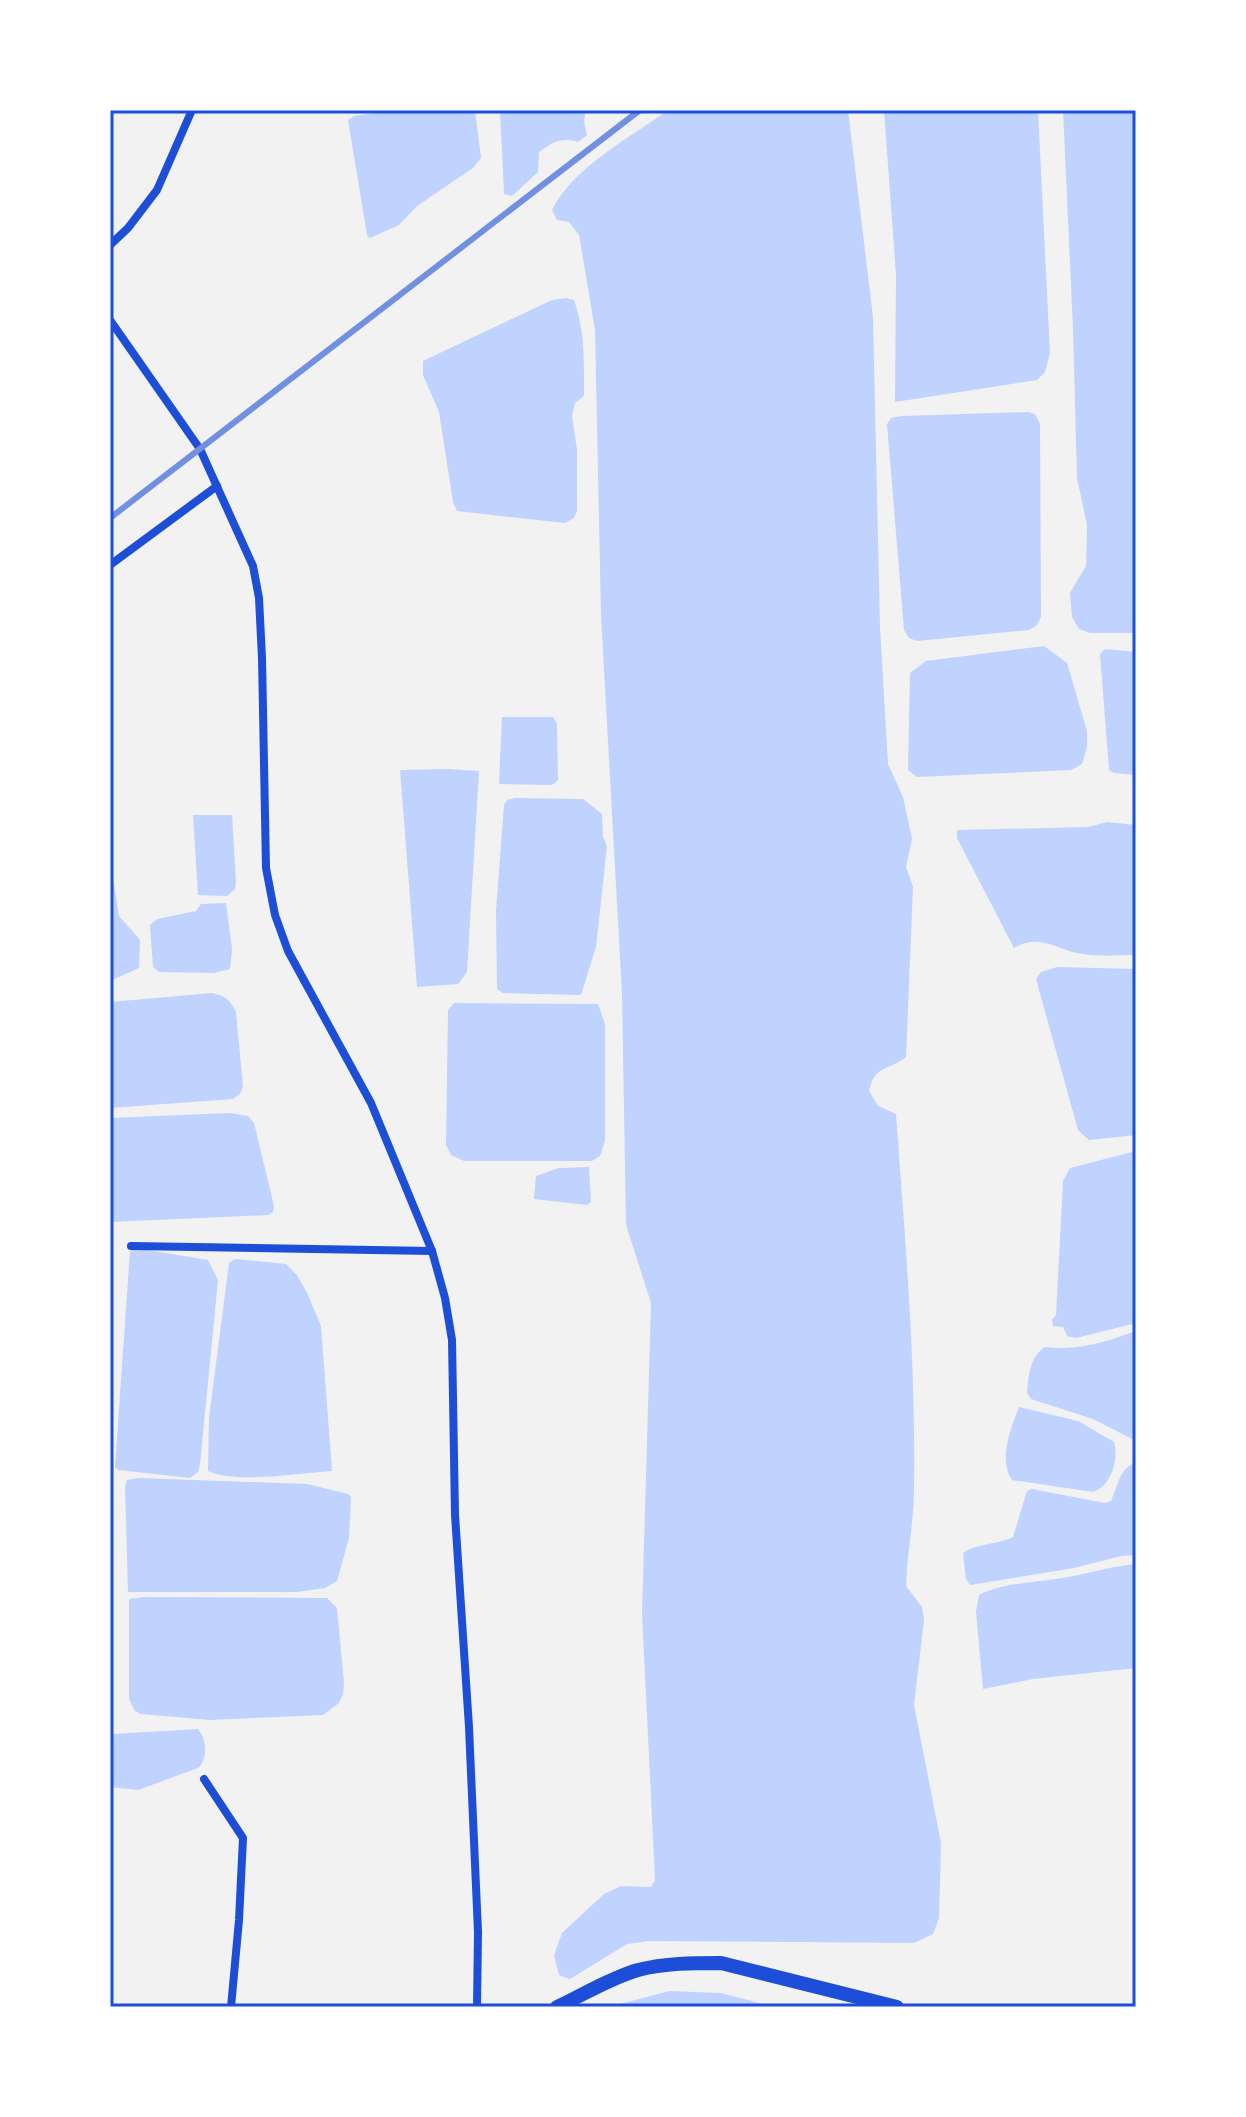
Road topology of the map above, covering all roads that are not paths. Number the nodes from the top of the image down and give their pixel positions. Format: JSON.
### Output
{"nodes":[{"id":1,"x":192,"y":110,"type":"edge"},
{"id":2,"x":110,"y":245,"type":"edge"},
{"id":3,"x":110,"y":320,"type":"edge"},
{"id":4,"x":217,"y":486,"type":"junction"},
{"id":5,"x":110,"y":565,"type":"edge"},
{"id":6,"x":131,"y":1246,"type":"dead end"},
{"id":7,"x":432,"y":1251,"type":"junction"},
{"id":8,"x":204,"y":1779,"type":"dead end"},
{"id":9,"x":231,"y":2007,"type":"edge"},
{"id":10,"x":477,"y":2007,"type":"edge"},
{"id":11,"x":557,"y":2007,"type":"edge"},
{"id":12,"x":897,"y":2007,"type":"edge"}],
"edges":[{"from":1,"to":2,"type":"street"},
{"from":3,"to":4,"type":"street"},
{"from":4,"to":5,"type":"street"},
{"from":4,"to":7,"type":"street"},
{"from":6,"to":7,"type":"street"},
{"from":7,"to":10,"type":"street"},
{"from":8,"to":9,"type":"street"},
{"from":11,"to":12,"type":"street"}]}
